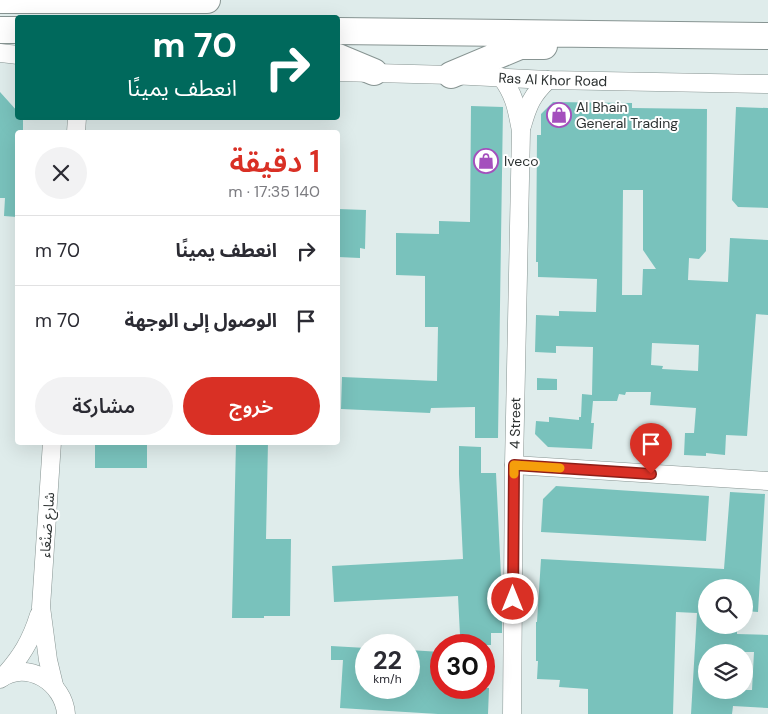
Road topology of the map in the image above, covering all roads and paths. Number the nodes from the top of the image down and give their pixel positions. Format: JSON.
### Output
{"nodes":[{"id":1,"x":0,"y":0,"type":"edge"},
{"id":2,"x":169,"y":0,"type":"edge"},
{"id":3,"x":207,"y":0,"type":"edge"},
{"id":4,"x":0,"y":30,"type":"edge"},
{"id":5,"x":15,"y":30,"type":"edge"},
{"id":6,"x":340,"y":31,"type":"edge"},
{"id":7,"x":606,"y":33,"type":"junction"},
{"id":8,"x":768,"y":36,"type":"edge"},
{"id":9,"x":0,"y":54,"type":"edge"},
{"id":10,"x":15,"y":55,"type":"edge"},
{"id":11,"x":340,"y":58,"type":"edge"},
{"id":12,"x":340,"y":72,"type":"edge"},
{"id":13,"x":374,"y":72,"type":"junction"},
{"id":14,"x":451,"y":75,"type":"junction"},
{"id":15,"x":501,"y":77,"type":"junction"},
{"id":16,"x":548,"y":80,"type":"junction"},
{"id":17,"x":768,"y":84,"type":"edge"},
{"id":18,"x":520,"y":131,"type":"junction"},
{"id":19,"x":52,"y":445,"type":"edge"},
{"id":20,"x":514,"y":465,"type":"junction"},
{"id":21,"x":768,"y":481,"type":"edge"},
{"id":22,"x":41,"y":607,"type":"junction"},
{"id":23,"x":1,"y":678,"type":"edge"},
{"id":24,"x":54,"y":686,"type":"junction"},
{"id":25,"x":65,"y":707,"type":"edge"},
{"id":26,"x":80,"y":714,"type":"edge"},
{"id":27,"x":512,"y":714,"type":"edge"}],
"edges":[{"from":1,"to":2,"type":"highway"},
{"from":2,"to":3,"type":"highway"},
{"from":4,"to":5,"type":"highway"},
{"from":6,"to":7,"type":"highway"},
{"from":7,"to":8,"type":"highway"},
{"from":7,"to":14,"type":"highway"},
{"from":9,"to":10,"type":"street"},
{"from":11,"to":13,"type":"highway"},
{"from":12,"to":13,"type":"street","name":"Ras Al Khor Road"},
{"from":13,"to":14,"type":"street","name":"Ras Al Khor Road"},
{"from":14,"to":15,"type":"street","name":"Ras Al Khor Road"},
{"from":15,"to":16,"type":"street","name":"Ras Al Khor Road"},
{"from":15,"to":18,"type":"street","name":"4 Street"},
{"from":16,"to":17,"type":"street","name":"Ras Al Khor Road"},
{"from":16,"to":18,"type":"street","name":"4 Street"},
{"from":18,"to":20,"type":"street","name":"4 Street"},
{"from":19,"to":22,"type":"street","name":"شارع صَنْعَاء"},
{"from":20,"to":21,"type":"street"},
{"from":20,"to":27,"type":"street","name":"4 Street"},
{"from":22,"to":23,"type":"street","name":"شارع صَنْعَاء"},
{"from":22,"to":24,"type":"street","name":"شارع صَنْعَاء"},
{"from":23,"to":24,"type":"street"},
{"from":24,"to":25,"type":"street"},
{"from":25,"to":26,"type":"street"}]}
